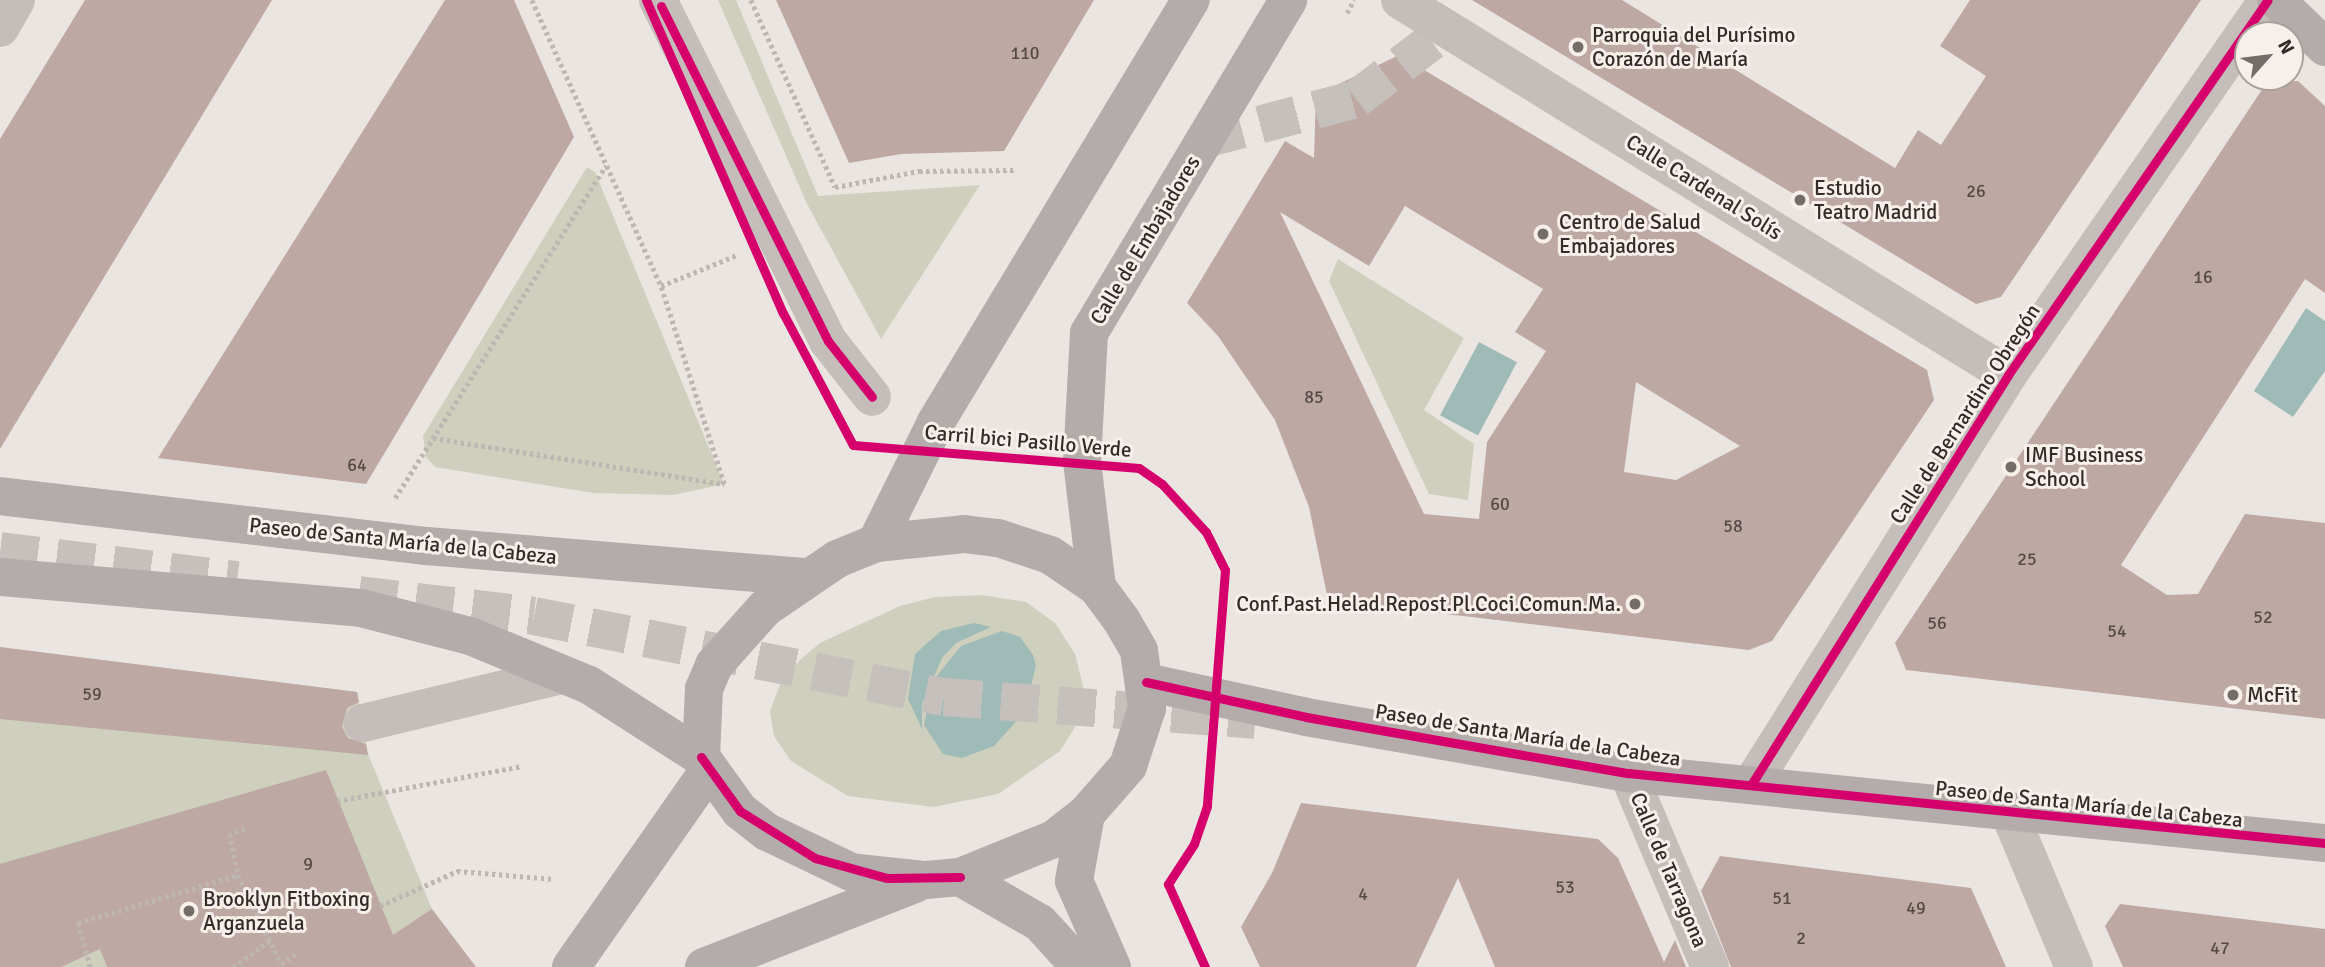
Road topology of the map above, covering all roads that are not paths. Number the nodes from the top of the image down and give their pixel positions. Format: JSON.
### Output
{"nodes":[{"id":1,"x":16,"y":0,"type":"edge"},
{"id":2,"x":658,"y":0,"type":"edge"},
{"id":3,"x":1191,"y":0,"type":"edge"},
{"id":4,"x":1288,"y":0,"type":"edge"},
{"id":5,"x":1400,"y":0,"type":"edge"},
{"id":6,"x":2267,"y":0,"type":"edge"},
{"id":7,"x":2276,"y":0,"type":"edge"},
{"id":8,"x":0,"y":28,"type":"edge"},
{"id":9,"x":2325,"y":47,"type":"edge"},
{"id":10,"x":2008,"y":375,"type":"junction"},
{"id":11,"x":872,"y":397,"type":"dead end"},
{"id":12,"x":0,"y":496,"type":"edge"},
{"id":13,"x":876,"y":543,"type":"junction"},
{"id":14,"x":0,"y":577,"type":"edge"},
{"id":15,"x":807,"y":577,"type":"junction"},
{"id":16,"x":1097,"y":587,"type":"junction"},
{"id":17,"x":562,"y":675,"type":"junction"},
{"id":18,"x":1146,"y":682,"type":"junction"},
{"id":19,"x":363,"y":723,"type":"dead end"},
{"id":20,"x":704,"y":764,"type":"junction"},
{"id":21,"x":1628,"y":773,"type":"junction"},
{"id":22,"x":1751,"y":785,"type":"junction"},
{"id":23,"x":1086,"y":814,"type":"junction"},
{"id":24,"x":2010,"y":815,"type":"junction"},
{"id":25,"x":2325,"y":844,"type":"edge"},
{"id":26,"x":942,"y":879,"type":"junction"},
{"id":27,"x":571,"y":967,"type":"edge"},
{"id":28,"x":704,"y":967,"type":"edge"},
{"id":29,"x":1080,"y":967,"type":"edge"},
{"id":30,"x":1112,"y":967,"type":"edge"},
{"id":31,"x":1710,"y":967,"type":"edge"},
{"id":32,"x":2074,"y":967,"type":"edge"}],
"edges":[{"from":1,"to":8,"type":"street"},
{"from":2,"to":11,"type":"street"},
{"from":3,"to":13,"type":"main road"},
{"from":4,"to":16,"type":"main road","name":"Calle de Embajadores"},
{"from":5,"to":10,"type":"street","name":"Calle Cardenal Solís"},
{"from":6,"to":10,"type":"street","name":"Calle de Bernardino Obregón"},
{"from":7,"to":9,"type":"main road"},
{"from":10,"to":22,"type":"street","name":"Calle de Bernardino Obregón"},
{"from":12,"to":15,"type":"main road","name":"Paseo de Santa María de la Cabeza"},
{"from":13,"to":15,"type":"main road"},
{"from":13,"to":16,"type":"main road"},
{"from":14,"to":17,"type":"main road"},
{"from":15,"to":20,"type":"main road"},
{"from":16,"to":18,"type":"main road"},
{"from":17,"to":19,"type":"street"},
{"from":17,"to":20,"type":"main road"},
{"from":18,"to":21,"type":"main road","name":"Paseo de Santa María de la Cabeza"},
{"from":18,"to":23,"type":"main road"},
{"from":20,"to":26,"type":"main road"},
{"from":20,"to":27,"type":"main road"},
{"from":21,"to":22,"type":"main road","name":"Paseo de Santa María de la Cabeza"},
{"from":21,"to":31,"type":"street","name":"Calle de Tarragona"},
{"from":22,"to":24,"type":"main road","name":"Paseo de Santa María de la Cabeza"},
{"from":23,"to":26,"type":"main road"},
{"from":23,"to":30,"type":"main road"},
{"from":24,"to":25,"type":"main road","name":"Paseo de Santa María de la Cabeza"},
{"from":24,"to":32,"type":"street"},
{"from":26,"to":28,"type":"main road"},
{"from":26,"to":29,"type":"main road"}]}
